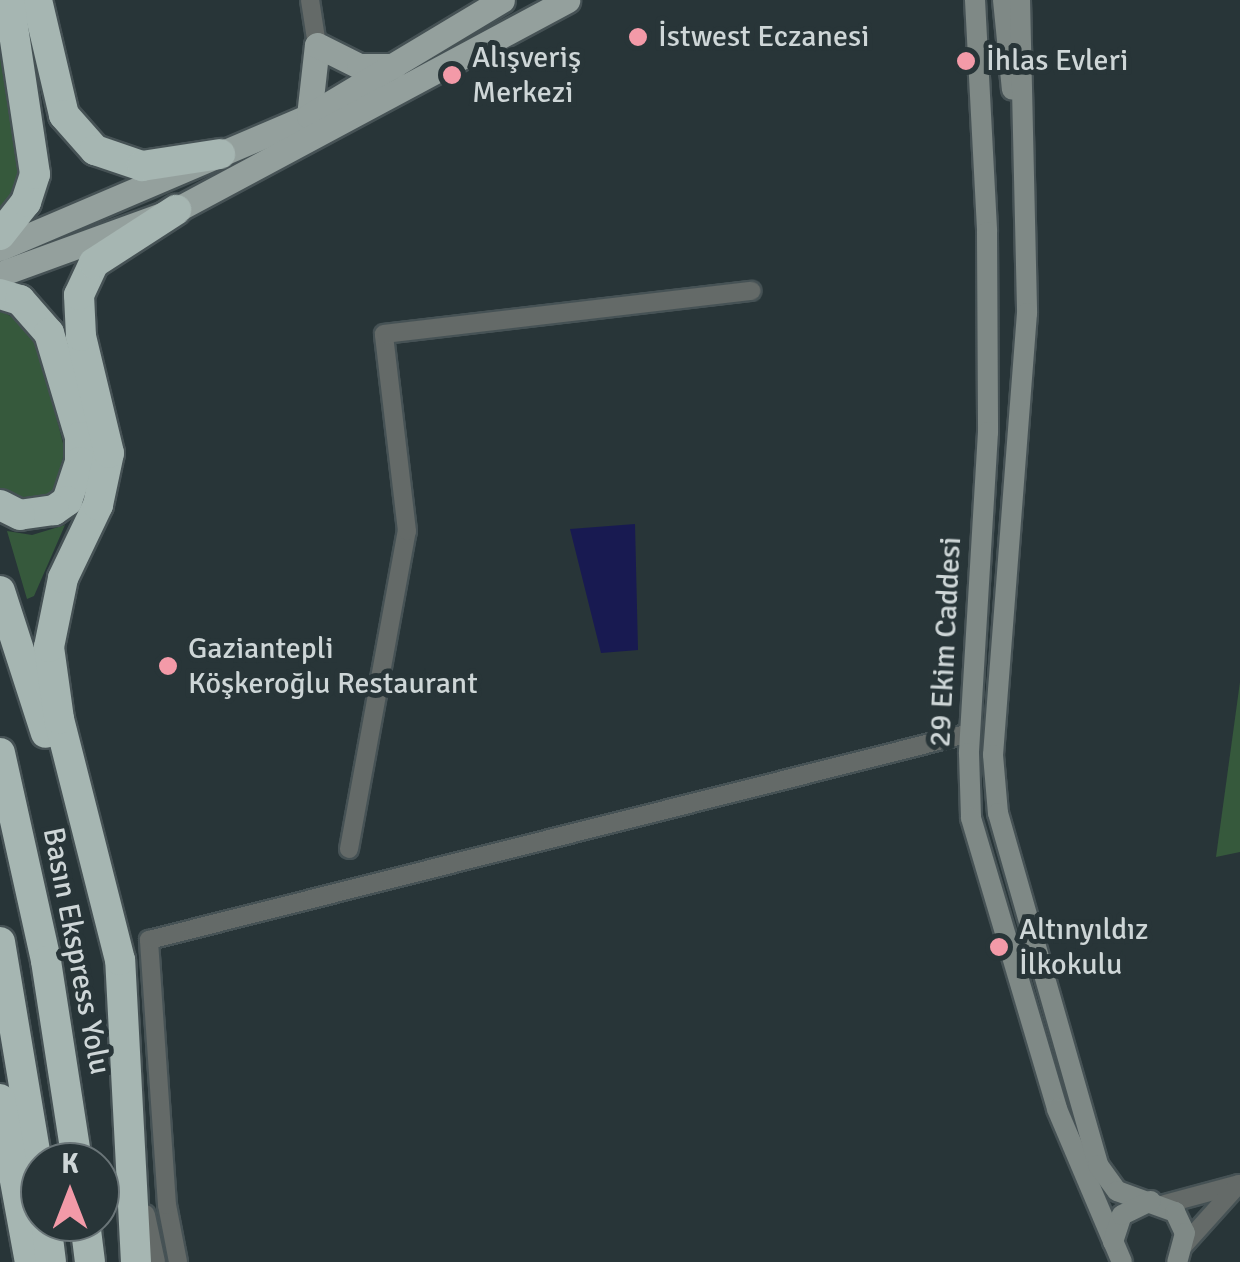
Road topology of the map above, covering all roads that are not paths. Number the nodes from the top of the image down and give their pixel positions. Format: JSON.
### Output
{"nodes":[{"id":1,"x":9,"y":0,"type":"edge"},
{"id":2,"x":37,"y":0,"type":"edge"},
{"id":3,"x":310,"y":0,"type":"edge"},
{"id":4,"x":502,"y":0,"type":"edge"},
{"id":5,"x":567,"y":0,"type":"edge"},
{"id":6,"x":975,"y":0,"type":"edge"},
{"id":7,"x":1003,"y":0,"type":"edge"},
{"id":8,"x":1020,"y":0,"type":"edge"},
{"id":9,"x":318,"y":46,"type":"junction"},
{"id":10,"x":394,"y":66,"type":"junction"},
{"id":11,"x":309,"y":116,"type":"junction"},
{"id":12,"x":220,"y":154,"type":"junction"},
{"id":13,"x":1026,"y":186,"type":"junction"},
{"id":14,"x":176,"y":210,"type":"junction"},
{"id":15,"x":0,"y":235,"type":"edge"},
{"id":16,"x":0,"y":248,"type":"edge"},
{"id":17,"x":0,"y":274,"type":"edge"},
{"id":18,"x":751,"y":291,"type":"dead end"},
{"id":19,"x":0,"y":294,"type":"edge"},
{"id":20,"x":0,"y":505,"type":"edge"},
{"id":21,"x":0,"y":591,"type":"edge"},
{"id":22,"x":970,"y":733,"type":"junction"},
{"id":23,"x":0,"y":753,"type":"edge"},
{"id":24,"x":349,"y":849,"type":"dead end"},
{"id":25,"x":96,"y":852,"type":"junction"},
{"id":26,"x":0,"y":942,"type":"edge"},
{"id":27,"x":0,"y":1099,"type":"edge"},
{"id":28,"x":33,"y":1142,"type":"edge"},
{"id":29,"x":75,"y":1142,"type":"edge"},
{"id":30,"x":130,"y":1142,"type":"junction"},
{"id":31,"x":1239,"y":1183,"type":"edge"},
{"id":32,"x":1159,"y":1203,"type":"junction"},
{"id":33,"x":1120,"y":1256,"type":"edge"},
{"id":34,"x":1178,"y":1256,"type":"edge"},
{"id":35,"x":30,"y":1262,"type":"edge"},
{"id":36,"x":136,"y":1262,"type":"edge"},
{"id":37,"x":155,"y":1262,"type":"edge"},
{"id":38,"x":178,"y":1262,"type":"edge"}],
"edges":[{"from":1,"to":15,"type":"highway"},
{"from":2,"to":12,"type":"highway"},
{"from":3,"to":9,"type":"street"},
{"from":4,"to":10,"type":"main road"},
{"from":5,"to":14,"type":"main road"},
{"from":6,"to":22,"type":"main road","name":"29 Ekim Caddesi"},
{"from":7,"to":13,"type":"main road"},
{"from":8,"to":13,"type":"main road","name":"29 Ekim Caddesi"},
{"from":9,"to":10,"type":"main road"},
{"from":9,"to":11,"type":"main road"},
{"from":10,"to":11,"type":"main road"},
{"from":11,"to":12,"type":"main road"},
{"from":12,"to":16,"type":"main road"},
{"from":13,"to":32,"type":"main road","name":"29 Ekim Caddesi"},
{"from":14,"to":17,"type":"main road"},
{"from":14,"to":25,"type":"highway"},
{"from":18,"to":24,"type":"street"},
{"from":19,"to":20,"type":"highway"},
{"from":21,"to":25,"type":"highway"},
{"from":22,"to":33,"type":"main road","name":"29 Ekim Caddesi"},
{"from":22,"to":38,"type":"street"},
{"from":23,"to":29,"type":"highway","name":"Basın Ekspress Yolu"},
{"from":25,"to":30,"type":"highway"},
{"from":26,"to":28,"type":"highway"},
{"from":27,"to":35,"type":"highway"},
{"from":30,"to":36,"type":"highway"},
{"from":30,"to":37,"type":"street"},
{"from":31,"to":32,"type":"street"},
{"from":31,"to":34,"type":"street"},
{"from":32,"to":33,"type":"main road"},
{"from":32,"to":34,"type":"main road"}]}
